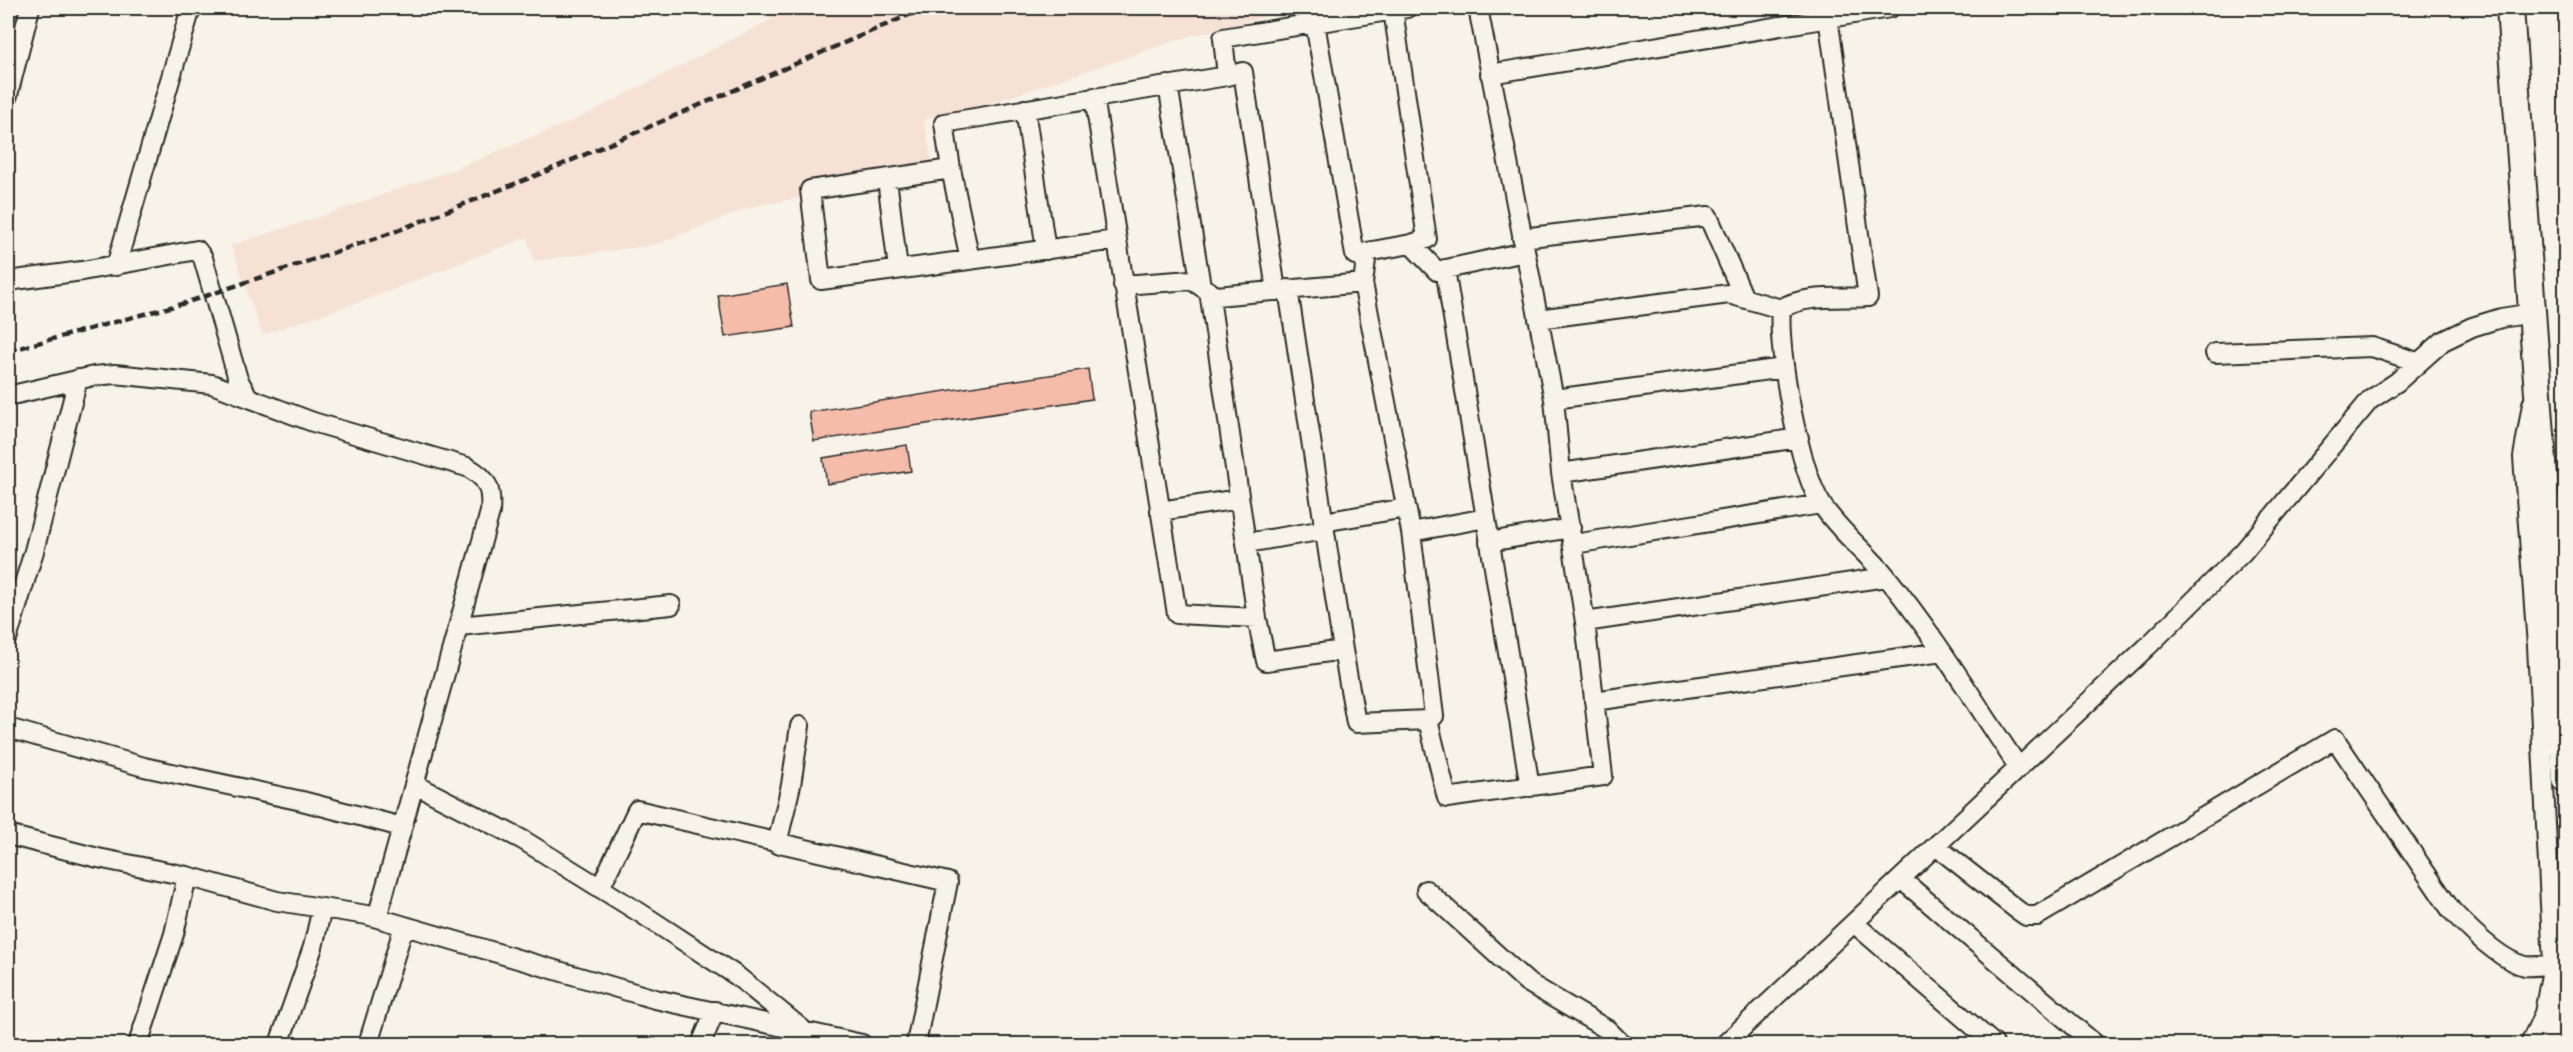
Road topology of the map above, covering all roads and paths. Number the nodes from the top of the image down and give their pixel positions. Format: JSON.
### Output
{"nodes":[{"id":1,"x":30,"y":8,"type":"edge"},
{"id":2,"x":191,"y":8,"type":"edge"},
{"id":3,"x":1478,"y":8,"type":"edge"},
{"id":4,"x":1890,"y":8,"type":"edge"},
{"id":5,"x":2510,"y":8,"type":"edge"},
{"id":6,"x":1400,"y":9,"type":"edge"},
{"id":7,"x":1828,"y":17,"type":"junction"},
{"id":8,"x":1315,"y":23,"type":"junction"},
{"id":9,"x":1490,"y":74,"type":"junction"},
{"id":10,"x":1227,"y":76,"type":"junction"},
{"id":11,"x":1168,"y":86,"type":"junction"},
{"id":12,"x":8,"y":95,"type":"edge"},
{"id":13,"x":1094,"y":97,"type":"junction"},
{"id":14,"x":1025,"y":109,"type":"junction"},
{"id":15,"x":951,"y":169,"type":"junction"},
{"id":16,"x":887,"y":179,"type":"junction"},
{"id":17,"x":1116,"y":240,"type":"junction"},
{"id":18,"x":1411,"y":244,"type":"junction"},
{"id":19,"x":1523,"y":245,"type":"junction"},
{"id":20,"x":1046,"y":249,"type":"junction"},
{"id":21,"x":1367,"y":252,"type":"junction"},
{"id":22,"x":970,"y":260,"type":"junction"},
{"id":23,"x":116,"y":266,"type":"junction"},
{"id":24,"x":898,"y":269,"type":"junction"},
{"id":25,"x":1445,"y":269,"type":"junction"},
{"id":26,"x":8,"y":281,"type":"edge"},
{"id":27,"x":1363,"y":283,"type":"junction"},
{"id":28,"x":1123,"y":285,"type":"junction"},
{"id":29,"x":1205,"y":288,"type":"junction"},
{"id":30,"x":1282,"y":290,"type":"junction"},
{"id":31,"x":1744,"y":298,"type":"junction"},
{"id":32,"x":1781,"y":309,"type":"junction"},
{"id":33,"x":2533,"y":314,"type":"junction"},
{"id":34,"x":1538,"y":319,"type":"junction"},
{"id":35,"x":2215,"y":353,"type":"dead end"},
{"id":36,"x":2417,"y":362,"type":"junction"},
{"id":37,"x":1784,"y":368,"type":"junction"},
{"id":38,"x":2537,"y":376,"type":"junction"},
{"id":39,"x":78,"y":379,"type":"junction"},
{"id":40,"x":247,"y":395,"type":"junction"},
{"id":41,"x":8,"y":396,"type":"edge"},
{"id":42,"x":1554,"y":399,"type":"junction"},
{"id":43,"x":1799,"y":438,"type":"junction"},
{"id":44,"x":1561,"y":473,"type":"junction"},
{"id":45,"x":1239,"y":499,"type":"junction"},
{"id":46,"x":1821,"y":504,"type":"junction"},
{"id":47,"x":1406,"y":508,"type":"junction"},
{"id":48,"x":1160,"y":511,"type":"junction"},
{"id":49,"x":1486,"y":518,"type":"junction"},
{"id":50,"x":1324,"y":526,"type":"junction"},
{"id":51,"x":1411,"y":532,"type":"junction"},
{"id":52,"x":1572,"y":536,"type":"junction"},
{"id":53,"x":1490,"y":542,"type":"junction"},
{"id":54,"x":1246,"y":543,"type":"junction"},
{"id":55,"x":1886,"y":577,"type":"junction"},
{"id":56,"x":671,"y":605,"type":"dead end"},
{"id":57,"x":1257,"y":618,"type":"junction"},
{"id":58,"x":1585,"y":622,"type":"junction"},
{"id":59,"x":459,"y":626,"type":"junction"},
{"id":60,"x":8,"y":636,"type":"edge"},
{"id":61,"x":1343,"y":650,"type":"junction"},
{"id":62,"x":1942,"y":652,"type":"junction"},
{"id":63,"x":1594,"y":702,"type":"junction"},
{"id":64,"x":1428,"y":720,"type":"junction"},
{"id":65,"x":800,"y":726,"type":"dead end"},
{"id":66,"x":8,"y":728,"type":"edge"},
{"id":67,"x":2019,"y":768,"type":"junction"},
{"id":68,"x":2565,"y":780,"type":"edge"},
{"id":69,"x":414,"y":784,"type":"junction"},
{"id":70,"x":1530,"y":787,"type":"junction"},
{"id":71,"x":402,"y":827,"type":"junction"},
{"id":72,"x":8,"y":835,"type":"edge"},
{"id":73,"x":777,"y":844,"type":"junction"},
{"id":74,"x":1937,"y":847,"type":"junction"},
{"id":75,"x":188,"y":876,"type":"junction"},
{"id":76,"x":1902,"y":880,"type":"junction"},
{"id":77,"x":600,"y":888,"type":"junction"},
{"id":78,"x":1426,"y":890,"type":"dead end"},
{"id":79,"x":322,"y":908,"type":"junction"},
{"id":80,"x":377,"y":918,"type":"junction"},
{"id":81,"x":1855,"y":924,"type":"junction"},
{"id":82,"x":404,"y":926,"type":"junction"},
{"id":83,"x":2553,"y":964,"type":"junction"},
{"id":84,"x":2564,"y":1000,"type":"edge"},
{"id":85,"x":715,"y":1011,"type":"junction"},
{"id":86,"x":806,"y":1031,"type":"junction"},
{"id":87,"x":138,"y":1044,"type":"edge"},
{"id":88,"x":279,"y":1044,"type":"edge"},
{"id":89,"x":368,"y":1044,"type":"edge"},
{"id":90,"x":701,"y":1044,"type":"edge"},
{"id":91,"x":862,"y":1044,"type":"edge"},
{"id":92,"x":916,"y":1044,"type":"edge"},
{"id":93,"x":1622,"y":1044,"type":"edge"},
{"id":94,"x":1725,"y":1044,"type":"edge"},
{"id":95,"x":1994,"y":1044,"type":"edge"},
{"id":96,"x":2095,"y":1044,"type":"edge"},
{"id":97,"x":2530,"y":1044,"type":"edge"},
{"id":98,"x":2546,"y":1044,"type":"edge"}],
"edges":[{"from":1,"to":12,"type":"street"},
{"from":2,"to":23,"type":"street"},
{"from":3,"to":9,"type":"street"},
{"from":4,"to":7,"type":"street"},
{"from":5,"to":33,"type":"main road"},
{"from":6,"to":8,"type":"street"},
{"from":6,"to":18,"type":"street"},
{"from":7,"to":9,"type":"street"},
{"from":7,"to":32,"type":"street"},
{"from":8,"to":10,"type":"street"},
{"from":8,"to":21,"type":"street"},
{"from":9,"to":19,"type":"street"},
{"from":10,"to":11,"type":"street"},
{"from":10,"to":30,"type":"street"},
{"from":11,"to":13,"type":"street"},
{"from":11,"to":29,"type":"street"},
{"from":13,"to":14,"type":"street"},
{"from":13,"to":17,"type":"street"},
{"from":14,"to":15,"type":"street"},
{"from":14,"to":20,"type":"street"},
{"from":15,"to":16,"type":"street"},
{"from":15,"to":22,"type":"street"},
{"from":16,"to":24,"type":"street"},
{"from":16,"to":24,"type":"street"},
{"from":17,"to":20,"type":"street"},
{"from":17,"to":28,"type":"street"},
{"from":18,"to":21,"type":"street"},
{"from":18,"to":25,"type":"street"},
{"from":19,"to":25,"type":"street"},
{"from":19,"to":31,"type":"street"},
{"from":19,"to":34,"type":"street"},
{"from":20,"to":22,"type":"street"},
{"from":21,"to":27,"type":"street"},
{"from":22,"to":24,"type":"street"},
{"from":23,"to":26,"type":"street"},
{"from":23,"to":40,"type":"street"},
{"from":25,"to":49,"type":"street"},
{"from":27,"to":30,"type":"street"},
{"from":27,"to":47,"type":"street"},
{"from":28,"to":29,"type":"street"},
{"from":28,"to":48,"type":"street"},
{"from":29,"to":30,"type":"street"},
{"from":29,"to":45,"type":"street"},
{"from":30,"to":50,"type":"street"},
{"from":31,"to":32,"type":"street"},
{"from":31,"to":34,"type":"street"},
{"from":32,"to":37,"type":"street"},
{"from":33,"to":36,"type":"street"},
{"from":33,"to":38,"type":"main road"},
{"from":34,"to":42,"type":"street"},
{"from":35,"to":36,"type":"street"},
{"from":36,"to":67,"type":"street"},
{"from":37,"to":42,"type":"street"},
{"from":37,"to":43,"type":"street"},
{"from":38,"to":68,"type":"main road"},
{"from":38,"to":83,"type":"street"},
{"from":39,"to":40,"type":"street"},
{"from":39,"to":41,"type":"street"},
{"from":39,"to":60,"type":"street"},
{"from":40,"to":59,"type":"street"},
{"from":42,"to":44,"type":"street"},
{"from":43,"to":44,"type":"street"},
{"from":43,"to":46,"type":"street"},
{"from":44,"to":52,"type":"street"},
{"from":45,"to":48,"type":"street"},
{"from":45,"to":54,"type":"street"},
{"from":46,"to":52,"type":"street"},
{"from":46,"to":55,"type":"street"},
{"from":47,"to":50,"type":"street"},
{"from":47,"to":51,"type":"street"},
{"from":48,"to":57,"type":"street"},
{"from":49,"to":51,"type":"street"},
{"from":49,"to":53,"type":"street"},
{"from":50,"to":54,"type":"street"},
{"from":50,"to":61,"type":"street"},
{"from":51,"to":64,"type":"street"},
{"from":52,"to":53,"type":"street"},
{"from":52,"to":58,"type":"street"},
{"from":53,"to":70,"type":"street"},
{"from":54,"to":57,"type":"street"},
{"from":55,"to":58,"type":"street"},
{"from":55,"to":62,"type":"street"},
{"from":56,"to":59,"type":"street"},
{"from":57,"to":61,"type":"street"},
{"from":58,"to":63,"type":"street"},
{"from":59,"to":69,"type":"street"},
{"from":61,"to":64,"type":"street"},
{"from":62,"to":63,"type":"street"},
{"from":62,"to":67,"type":"street"},
{"from":63,"to":70,"type":"street"},
{"from":64,"to":70,"type":"street"},
{"from":65,"to":73,"type":"street"},
{"from":66,"to":71,"type":"street"},
{"from":67,"to":74,"type":"street"},
{"from":69,"to":71,"type":"street"},
{"from":69,"to":77,"type":"street"},
{"from":71,"to":80,"type":"street"},
{"from":72,"to":75,"type":"street"},
{"from":73,"to":77,"type":"street"},
{"from":73,"to":92,"type":"street"},
{"from":74,"to":76,"type":"street"},
{"from":74,"to":83,"type":"street"},
{"from":75,"to":79,"type":"street"},
{"from":75,"to":87,"type":"street"},
{"from":76,"to":81,"type":"street"},
{"from":76,"to":96,"type":"street"},
{"from":77,"to":86,"type":"street"},
{"from":78,"to":93,"type":"street"},
{"from":79,"to":80,"type":"street"},
{"from":79,"to":88,"type":"street"},
{"from":80,"to":82,"type":"street"},
{"from":81,"to":94,"type":"street"},
{"from":81,"to":95,"type":"street"},
{"from":82,"to":85,"type":"street"},
{"from":82,"to":89,"type":"street"},
{"from":83,"to":97,"type":"street"},
{"from":84,"to":98,"type":"main road"},
{"from":85,"to":86,"type":"street"},
{"from":85,"to":90,"type":"street"},
{"from":86,"to":91,"type":"street"}]}
